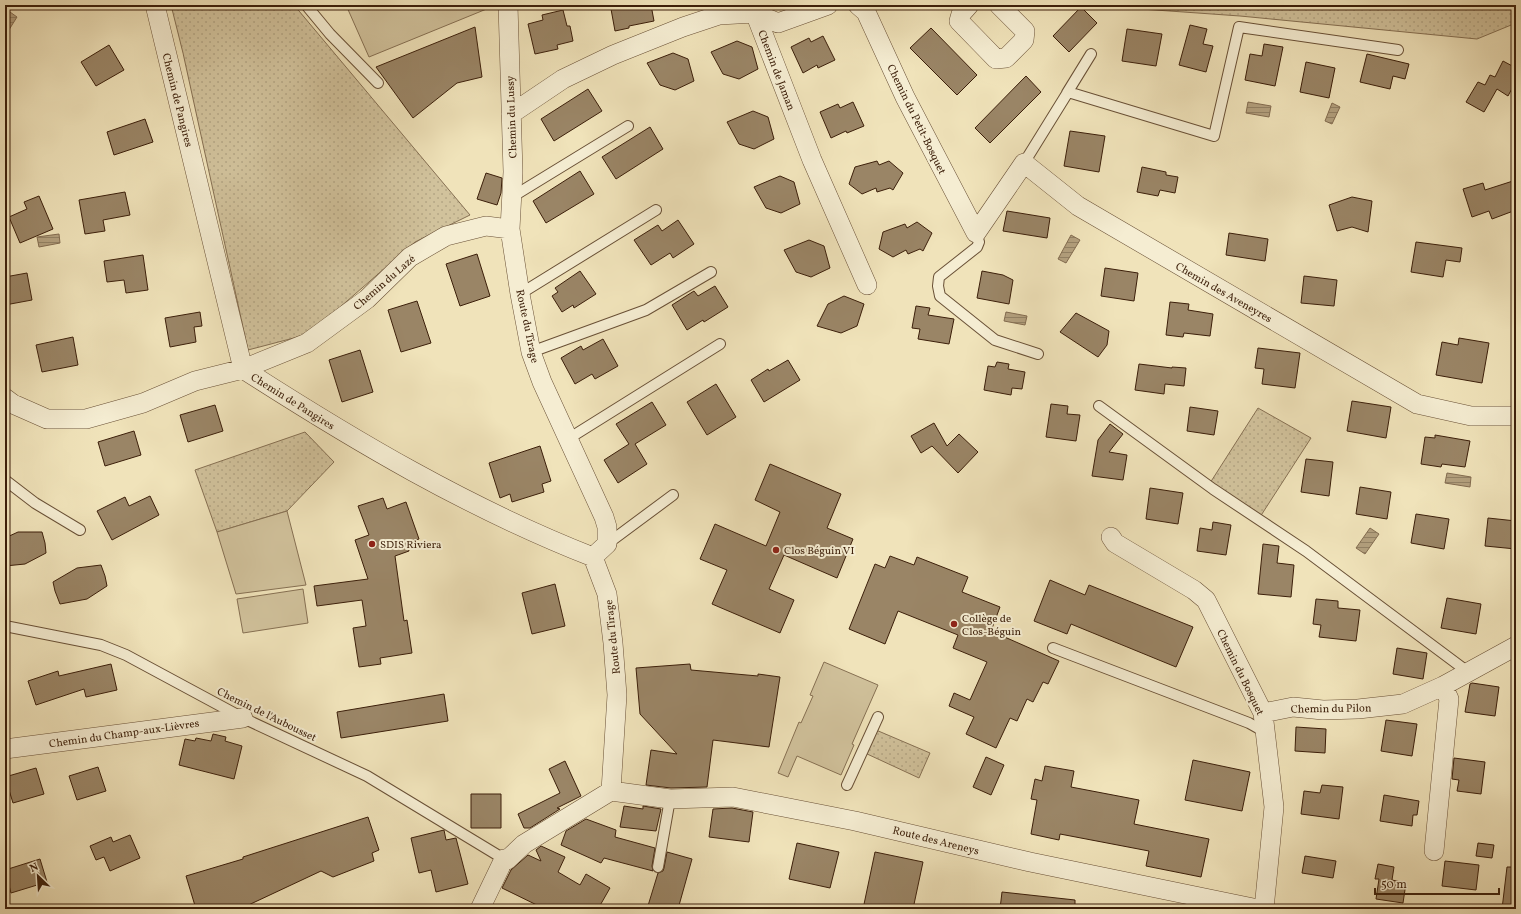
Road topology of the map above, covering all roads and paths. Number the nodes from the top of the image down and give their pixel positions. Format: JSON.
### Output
{"nodes":[{"id":1,"x":155,"y":5,"type":"edge"},
{"id":2,"x":306,"y":5,"type":"edge"},
{"id":3,"x":508,"y":5,"type":"edge"},
{"id":4,"x":828,"y":5,"type":"edge"},
{"id":5,"x":858,"y":5,"type":"edge"},
{"id":6,"x":969,"y":5,"type":"edge"},
{"id":7,"x":999,"y":5,"type":"edge"},
{"id":8,"x":755,"y":13,"type":"junction"},
{"id":9,"x":1398,"y":50,"type":"dead end"},
{"id":10,"x":1091,"y":54,"type":"dead end"},
{"id":11,"x":378,"y":83,"type":"dead end"},
{"id":12,"x":1067,"y":93,"type":"junction"},
{"id":13,"x":511,"y":114,"type":"junction"},
{"id":14,"x":628,"y":126,"type":"dead end"},
{"id":15,"x":1024,"y":163,"type":"junction"},
{"id":16,"x":512,"y":197,"type":"junction"},
{"id":17,"x":656,"y":210,"type":"dead end"},
{"id":18,"x":510,"y":229,"type":"junction"},
{"id":19,"x":976,"y":233,"type":"junction"},
{"id":20,"x":711,"y":272,"type":"dead end"},
{"id":21,"x":867,"y":284,"type":"dead end"},
{"id":22,"x":520,"y":294,"type":"junction"},
{"id":23,"x":720,"y":344,"type":"dead end"},
{"id":24,"x":531,"y":352,"type":"junction"},
{"id":25,"x":1038,"y":354,"type":"dead end"},
{"id":26,"x":243,"y":369,"type":"junction"},
{"id":27,"x":5,"y":398,"type":"edge"},
{"id":28,"x":1099,"y":406,"type":"dead end"},
{"id":29,"x":1516,"y":416,"type":"edge"},
{"id":30,"x":568,"y":439,"type":"junction"},
{"id":31,"x":5,"y":480,"type":"edge"},
{"id":32,"x":673,"y":495,"type":"dead end"},
{"id":33,"x":80,"y":530,"type":"dead end"},
{"id":34,"x":1111,"y":537,"type":"dead end"},
{"id":35,"x":607,"y":544,"type":"junction"},
{"id":36,"x":593,"y":557,"type":"junction"},
{"id":37,"x":5,"y":626,"type":"edge"},
{"id":38,"x":1516,"y":646,"type":"edge"},
{"id":39,"x":1053,"y":648,"type":"dead end"},
{"id":40,"x":1468,"y":672,"type":"junction"},
{"id":41,"x":1443,"y":686,"type":"junction"},
{"id":42,"x":1263,"y":713,"type":"junction"},
{"id":43,"x":878,"y":717,"type":"dead end"},
{"id":44,"x":243,"y":718,"type":"junction"},
{"id":45,"x":1265,"y":732,"type":"junction"},
{"id":46,"x":5,"y":749,"type":"edge"},
{"id":47,"x":847,"y":785,"type":"dead end"},
{"id":48,"x":611,"y":791,"type":"junction"},
{"id":49,"x":670,"y":799,"type":"junction"},
{"id":50,"x":1434,"y":851,"type":"dead end"},
{"id":51,"x":504,"y":859,"type":"junction"},
{"id":52,"x":658,"y":867,"type":"dead end"},
{"id":53,"x":480,"y":909,"type":"edge"},
{"id":54,"x":1258,"y":909,"type":"edge"},
{"id":55,"x":1264,"y":909,"type":"edge"}],
"edges":[{"from":1,"to":26,"type":"street","name":"Chemin de Pangires"},
{"from":2,"to":11,"type":"lane"},
{"from":3,"to":13,"type":"street","name":"Chemin du Lussy"},
{"from":4,"to":8,"type":"street"},
{"from":5,"to":19,"type":"street","name":"Chemin du Petit-Bosquet"},
{"from":6,"to":7,"type":"street"},
{"from":8,"to":13,"type":"street"},
{"from":8,"to":21,"type":"street","name":"Chemin de Jaman"},
{"from":9,"to":12,"type":"lane"},
{"from":10,"to":12,"type":"lane"},
{"from":12,"to":15,"type":"lane"},
{"from":13,"to":16,"type":"street","name":"Chemin du Lussy"},
{"from":14,"to":16,"type":"lane"},
{"from":15,"to":19,"type":"street"},
{"from":15,"to":29,"type":"street","name":"Chemin des Aveneyres"},
{"from":16,"to":18,"type":"street","name":"Chemin du Lussy"},
{"from":17,"to":22,"type":"lane"},
{"from":18,"to":22,"type":"street","name":"Route du Tirage"},
{"from":18,"to":26,"type":"street","name":"Chemin du Lazé"},
{"from":19,"to":25,"type":"lane"},
{"from":20,"to":24,"type":"lane"},
{"from":22,"to":24,"type":"street","name":"Route du Tirage"},
{"from":23,"to":30,"type":"lane"},
{"from":24,"to":30,"type":"street","name":"Route du Tirage"},
{"from":26,"to":27,"type":"street","name":"Chemin du Lazé"},
{"from":26,"to":36,"type":"street","name":"Chemin de Pangires"},
{"from":28,"to":40,"type":"lane"},
{"from":30,"to":35,"type":"street","name":"Route du Tirage"},
{"from":31,"to":33,"type":"lane"},
{"from":32,"to":35,"type":"lane"},
{"from":34,"to":42,"type":"street","name":"Chemin du Bosquet"},
{"from":35,"to":36,"type":"street"},
{"from":36,"to":48,"type":"street","name":"Route du Tirage"},
{"from":37,"to":44,"type":"lane","name":"Chemin de l'Aubousset"},
{"from":38,"to":40,"type":"street","name":"Chemin du Pilon"},
{"from":39,"to":45,"type":"lane"},
{"from":40,"to":41,"type":"street","name":"Chemin du Pilon"},
{"from":41,"to":42,"type":"street","name":"Chemin du Pilon"},
{"from":41,"to":50,"type":"street"},
{"from":42,"to":45,"type":"street","name":"Chemin du Bosquet"},
{"from":43,"to":47,"type":"lane"},
{"from":44,"to":46,"type":"street","name":"Chemin du Champ-aux-Lièvres"},
{"from":44,"to":51,"type":"lane","name":"Chemin de l'Aubousset"},
{"from":45,"to":55,"type":"street","name":"Chemin du Bosquet"},
{"from":48,"to":49,"type":"street","name":"Route des Areneys"},
{"from":48,"to":51,"type":"street"},
{"from":49,"to":52,"type":"lane"},
{"from":49,"to":54,"type":"street","name":"Route des Areneys"},
{"from":51,"to":53,"type":"street"}]}
